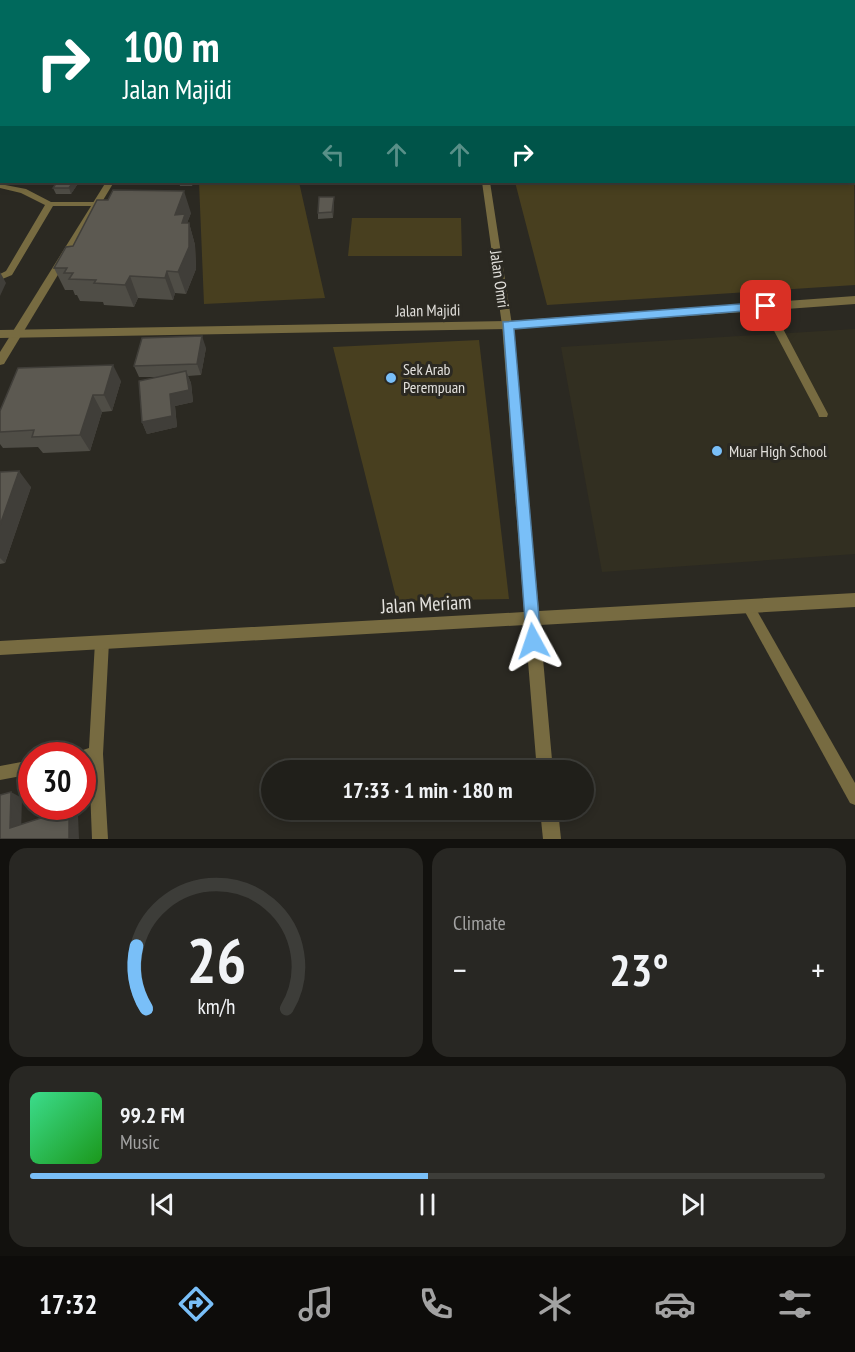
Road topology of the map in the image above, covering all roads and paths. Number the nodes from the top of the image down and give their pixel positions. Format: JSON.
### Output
{"nodes":[{"id":1,"x":109,"y":183,"type":"edge"},
{"id":2,"x":486,"y":183,"type":"edge"},
{"id":3,"x":0,"y":186,"type":"edge"},
{"id":4,"x":50,"y":204,"type":"junction"},
{"id":5,"x":96,"y":204,"type":"junction"},
{"id":6,"x":0,"y":278,"type":"edge"},
{"id":7,"x":855,"y":300,"type":"edge"},
{"id":8,"x":766,"y":306,"type":"junction"},
{"id":9,"x":507,"y":325,"type":"junction"},
{"id":10,"x":0,"y":334,"type":"edge"},
{"id":11,"x":17,"y":334,"type":"junction"},
{"id":12,"x":0,"y":361,"type":"edge"},
{"id":13,"x":823,"y":414,"type":"dead end"},
{"id":14,"x":855,"y":600,"type":"edge"},
{"id":15,"x":748,"y":606,"type":"junction"},
{"id":16,"x":531,"y":619,"type":"junction"},
{"id":17,"x":102,"y":642,"type":"junction"},
{"id":18,"x":0,"y":648,"type":"edge"},
{"id":19,"x":91,"y":742,"type":"edge"},
{"id":20,"x":544,"y":760,"type":"edge"},
{"id":21,"x":18,"y":770,"type":"edge"},
{"id":22,"x":0,"y":773,"type":"edge"},
{"id":23,"x":855,"y":798,"type":"edge"},
{"id":24,"x":96,"y":809,"type":"edge"},
{"id":25,"x":550,"y":820,"type":"edge"},
{"id":26,"x":100,"y":839,"type":"edge"},
{"id":27,"x":552,"y":839,"type":"edge"}],
"edges":[{"from":1,"to":5,"type":"street"},
{"from":2,"to":9,"type":"street","name":"Jalan Omri"},
{"from":3,"to":4,"type":"lane"},
{"from":4,"to":5,"type":"lane"},
{"from":4,"to":6,"type":"lane"},
{"from":5,"to":11,"type":"street"},
{"from":7,"to":8,"type":"street","name":"Jalan Majidi"},
{"from":8,"to":9,"type":"street","name":"Jalan Majidi"},
{"from":8,"to":13,"type":"lane"},
{"from":9,"to":11,"type":"street","name":"Jalan Majidi"},
{"from":9,"to":16,"type":"street","name":"Jalan Omri"},
{"from":10,"to":11,"type":"street","name":"Jalan Majidi"},
{"from":11,"to":12,"type":"street"},
{"from":14,"to":15,"type":"street","name":"Jalan Meriam"},
{"from":15,"to":16,"type":"street","name":"Jalan Meriam"},
{"from":15,"to":23,"type":"lane"},
{"from":16,"to":17,"type":"street","name":"Jalan Meriam"},
{"from":16,"to":20,"type":"street","name":"Jalan Omri"},
{"from":17,"to":18,"type":"street","name":"Jalan Meriam"},
{"from":17,"to":19,"type":"lane"},
{"from":21,"to":22,"type":"lane"},
{"from":24,"to":26,"type":"lane"},
{"from":25,"to":27,"type":"street"}]}
